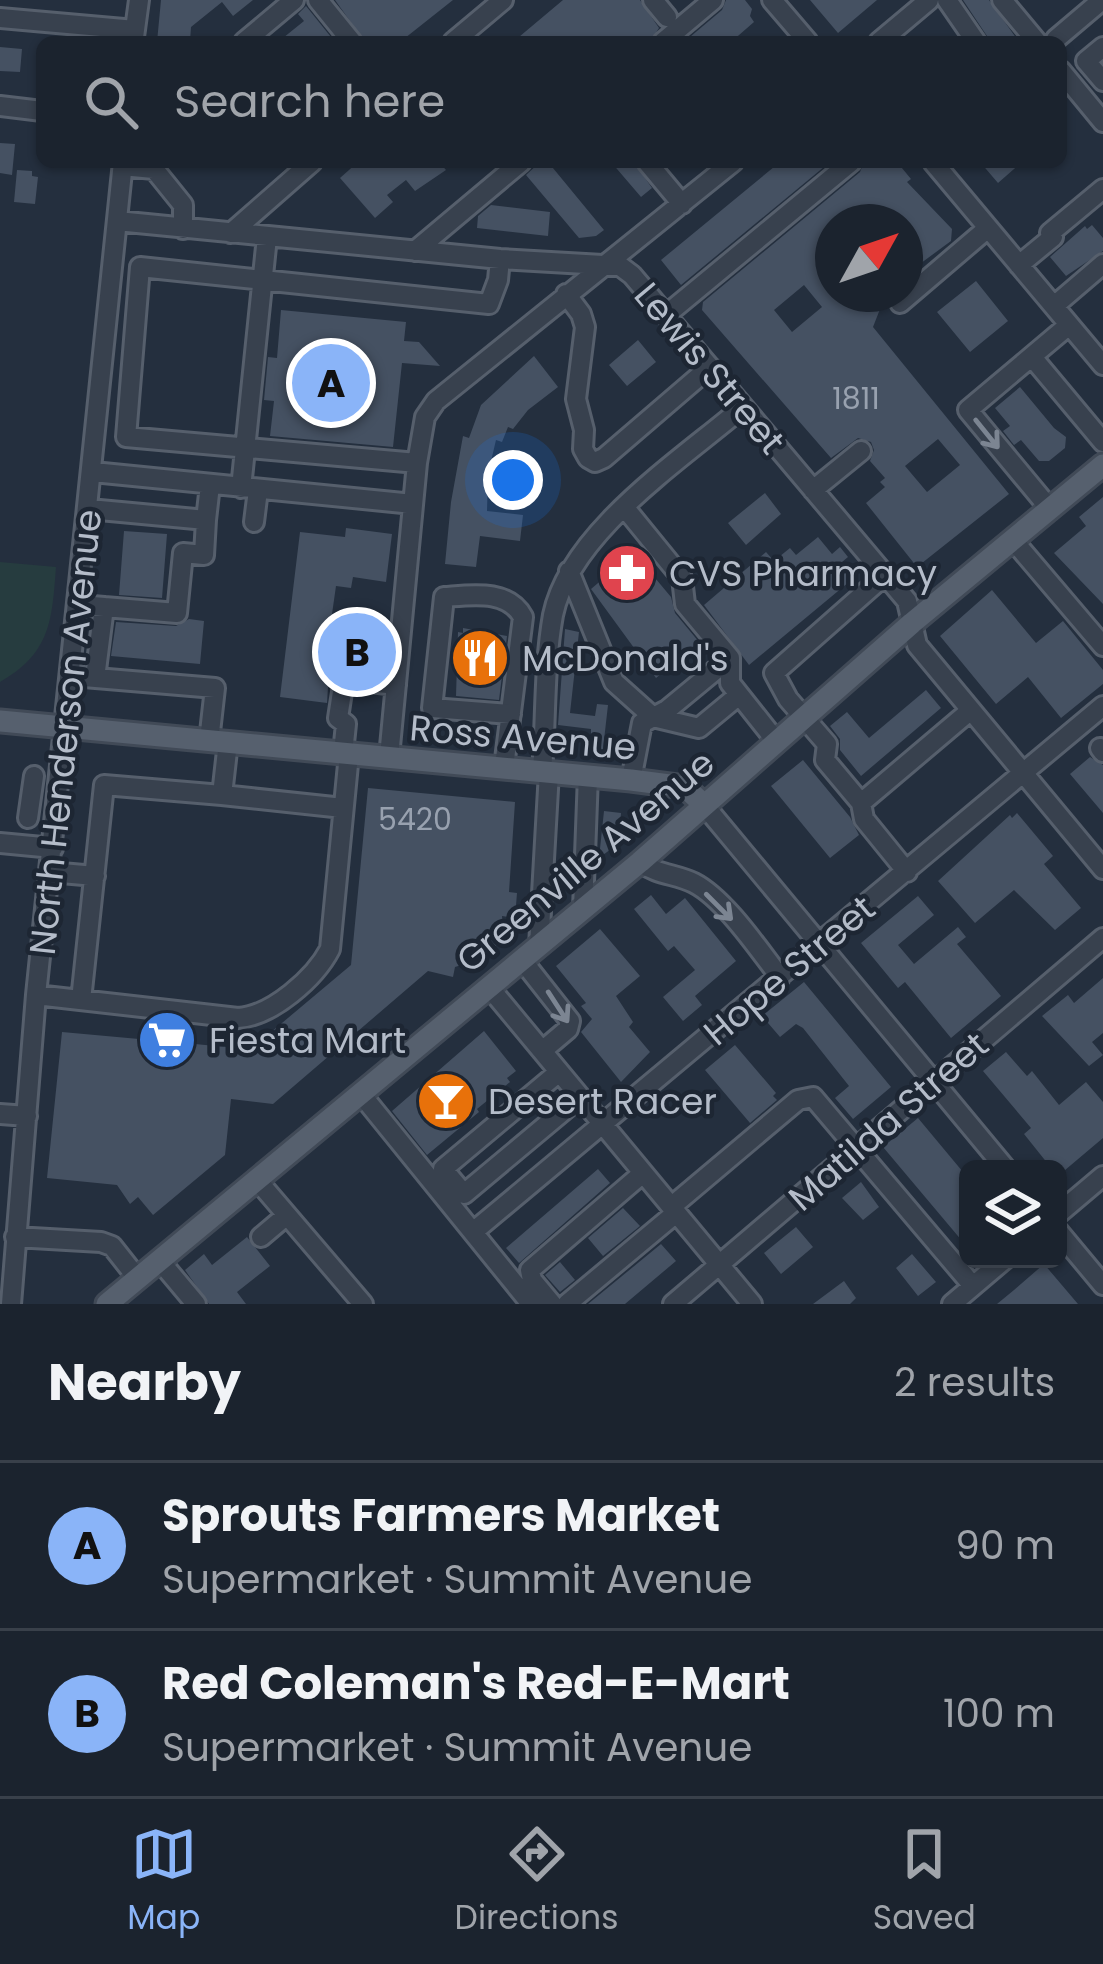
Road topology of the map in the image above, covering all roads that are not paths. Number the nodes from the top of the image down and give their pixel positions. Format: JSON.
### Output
{"nodes":[{"id":1,"x":139,"y":0,"type":"edge"},
{"id":2,"x":318,"y":0,"type":"edge"},
{"id":3,"x":503,"y":0,"type":"edge"},
{"id":4,"x":653,"y":0,"type":"edge"},
{"id":5,"x":713,"y":0,"type":"edge"},
{"id":6,"x":772,"y":0,"type":"edge"},
{"id":7,"x":929,"y":0,"type":"edge"},
{"id":8,"x":947,"y":0,"type":"edge"},
{"id":9,"x":1002,"y":0,"type":"edge"},
{"id":10,"x":1102,"y":0,"type":"edge"},
{"id":11,"x":287,"y":2,"type":"edge"},
{"id":12,"x":892,"y":2,"type":"edge"},
{"id":13,"x":668,"y":17,"type":"dead end"},
{"id":14,"x":0,"y":18,"type":"edge"},
{"id":15,"x":907,"y":19,"type":"junction"},
{"id":16,"x":135,"y":36,"type":"edge"},
{"id":17,"x":250,"y":36,"type":"edge"},
{"id":18,"x":347,"y":36,"type":"edge"},
{"id":19,"x":461,"y":36,"type":"edge"},
{"id":20,"x":670,"y":36,"type":"edge"},
{"id":21,"x":803,"y":36,"type":"edge"},
{"id":22,"x":886,"y":36,"type":"edge"},
{"id":23,"x":972,"y":36,"type":"edge"},
{"id":24,"x":1036,"y":36,"type":"edge"},
{"id":25,"x":1048,"y":36,"type":"edge"},
{"id":26,"x":1103,"y":46,"type":"edge"},
{"id":27,"x":1067,"y":78,"type":"edge"},
{"id":28,"x":1103,"y":81,"type":"edge"},
{"id":29,"x":0,"y":106,"type":"edge"},
{"id":30,"x":36,"y":110,"type":"edge"},
{"id":31,"x":1103,"y":122,"type":"edge"},
{"id":32,"x":123,"y":168,"type":"edge"},
{"id":33,"x":148,"y":168,"type":"edge"},
{"id":34,"x":305,"y":168,"type":"edge"},
{"id":35,"x":513,"y":168,"type":"edge"},
{"id":36,"x":652,"y":168,"type":"edge"},
{"id":37,"x":726,"y":168,"type":"edge"},
{"id":38,"x":844,"y":168,"type":"edge"},
{"id":39,"x":945,"y":168,"type":"edge"},
{"id":40,"x":1103,"y":189,"type":"edge"},
{"id":41,"x":682,"y":204,"type":"junction"},
{"id":42,"x":117,"y":221,"type":"junction"},
{"id":43,"x":988,"y":228,"type":"junction"},
{"id":44,"x":183,"y":229,"type":"junction"},
{"id":45,"x":231,"y":233,"type":"junction"},
{"id":46,"x":267,"y":237,"type":"junction"},
{"id":47,"x":415,"y":251,"type":"junction"},
{"id":48,"x":500,"y":259,"type":"junction"},
{"id":49,"x":603,"y":265,"type":"junction"},
{"id":50,"x":1019,"y":265,"type":"junction"},
{"id":51,"x":1100,"y":274,"type":"edge"},
{"id":52,"x":262,"y":281,"type":"junction"},
{"id":53,"x":923,"y":283,"type":"edge"},
{"id":54,"x":566,"y":294,"type":"junction"},
{"id":55,"x":109,"y":304,"type":"junction"},
{"id":56,"x":1054,"y":306,"type":"junction"},
{"id":57,"x":137,"y":309,"type":"junction"},
{"id":58,"x":666,"y":315,"type":"junction"},
{"id":59,"x":1069,"y":325,"type":"junction"},
{"id":60,"x":1025,"y":362,"type":"junction"},
{"id":61,"x":1103,"y":365,"type":"edge"},
{"id":62,"x":710,"y":368,"type":"junction"},
{"id":63,"x":100,"y":389,"type":"junction"},
{"id":64,"x":129,"y":393,"type":"junction"},
{"id":65,"x":743,"y":407,"type":"junction"},
{"id":66,"x":1103,"y":442,"type":"edge"},
{"id":67,"x":246,"y":449,"type":"junction"},
{"id":68,"x":861,"y":451,"type":"dead end"},
{"id":69,"x":417,"y":463,"type":"junction"},
{"id":70,"x":1103,"y":465,"type":"edge"},
{"id":71,"x":93,"y":472,"type":"junction"},
{"id":72,"x":210,"y":485,"type":"junction"},
{"id":73,"x":250,"y":489,"type":"junction"},
{"id":74,"x":814,"y":490,"type":"junction"},
{"id":75,"x":413,"y":503,"type":"junction"},
{"id":76,"x":625,"y":508,"type":"junction"},
{"id":77,"x":89,"y":509,"type":"junction"},
{"id":78,"x":1050,"y":509,"type":"junction"},
{"id":79,"x":206,"y":520,"type":"junction"},
{"id":80,"x":254,"y":522,"type":"dead end"},
{"id":81,"x":1013,"y":540,"type":"junction"},
{"id":82,"x":569,"y":571,"type":"junction"},
{"id":83,"x":885,"y":574,"type":"junction"},
{"id":84,"x":406,"y":591,"type":"junction"},
{"id":85,"x":443,"y":597,"type":"junction"},
{"id":86,"x":80,"y":604,"type":"junction"},
{"id":87,"x":104,"y":607,"type":"junction"},
{"id":88,"x":912,"y":623,"type":"junction"},
{"id":89,"x":1103,"y":646,"type":"edge"},
{"id":90,"x":730,"y":658,"type":"junction"},
{"id":91,"x":72,"y":676,"type":"junction"},
{"id":92,"x":95,"y":678,"type":"junction"},
{"id":93,"x":397,"y":685,"type":"junction"},
{"id":94,"x":739,"y":695,"type":"junction"},
{"id":95,"x":1103,"y":706,"type":"edge"},
{"id":96,"x":971,"y":710,"type":"junction"},
{"id":97,"x":511,"y":714,"type":"junction"},
{"id":98,"x":652,"y":717,"type":"junction"},
{"id":99,"x":804,"y":717,"type":"junction"},
{"id":100,"x":0,"y":721,"type":"edge"},
{"id":101,"x":66,"y":727,"type":"junction"},
{"id":102,"x":776,"y":741,"type":"junction"},
{"id":103,"x":218,"y":742,"type":"junction"},
{"id":104,"x":346,"y":754,"type":"junction"},
{"id":105,"x":389,"y":758,"type":"junction"},
{"id":106,"x":504,"y":767,"type":"junction"},
{"id":107,"x":546,"y":772,"type":"junction"},
{"id":108,"x":1023,"y":773,"type":"junction"},
{"id":109,"x":34,"y":776,"type":"dead end"},
{"id":110,"x":588,"y":776,"type":"junction"},
{"id":111,"x":631,"y":780,"type":"junction"},
{"id":112,"x":222,"y":795,"type":"junction"},
{"id":113,"x":861,"y":803,"type":"junction"},
{"id":114,"x":704,"y":805,"type":"junction"},
{"id":115,"x":343,"y":808,"type":"junction"},
{"id":116,"x":28,"y":818,"type":"dead end"},
{"id":117,"x":0,"y":843,"type":"edge"},
{"id":118,"x":53,"y":848,"type":"junction"},
{"id":119,"x":1101,"y":861,"type":"edge"},
{"id":120,"x":640,"y":862,"type":"junction"},
{"id":121,"x":50,"y":872,"type":"junction"},
{"id":122,"x":907,"y":872,"type":"junction"},
{"id":123,"x":95,"y":876,"type":"junction"},
{"id":124,"x":584,"y":909,"type":"junction"},
{"id":125,"x":1103,"y":938,"type":"edge"},
{"id":126,"x":820,"y":944,"type":"junction"},
{"id":127,"x":530,"y":953,"type":"junction"},
{"id":128,"x":781,"y":977,"type":"junction"},
{"id":129,"x":489,"y":987,"type":"junction"},
{"id":130,"x":36,"y":995,"type":"junction"},
{"id":131,"x":81,"y":1000,"type":"junction"},
{"id":132,"x":542,"y":1051,"type":"junction"},
{"id":133,"x":559,"y":1072,"type":"junction"},
{"id":134,"x":934,"y":1083,"type":"junction"},
{"id":135,"x":361,"y":1094,"type":"junction"},
{"id":136,"x":580,"y":1097,"type":"junction"},
{"id":137,"x":0,"y":1114,"type":"edge"},
{"id":138,"x":26,"y":1116,"type":"junction"},
{"id":139,"x":603,"y":1124,"type":"junction"},
{"id":140,"x":858,"y":1148,"type":"junction"},
{"id":141,"x":998,"y":1160,"type":"edge"},
{"id":142,"x":643,"y":1173,"type":"junction"},
{"id":143,"x":1103,"y":1176,"type":"edge"},
{"id":144,"x":258,"y":1181,"type":"junction"},
{"id":145,"x":1067,"y":1206,"type":"edge"},
{"id":146,"x":674,"y":1210,"type":"junction"},
{"id":147,"x":9,"y":1213,"type":"edge"},
{"id":148,"x":287,"y":1215,"type":"junction"},
{"id":149,"x":473,"y":1232,"type":"junction"},
{"id":150,"x":15,"y":1237,"type":"junction"},
{"id":151,"x":261,"y":1237,"type":"dead end"},
{"id":152,"x":1067,"y":1242,"type":"edge"},
{"id":153,"x":160,"y":1261,"type":"junction"},
{"id":154,"x":719,"y":1265,"type":"junction"},
{"id":155,"x":994,"y":1268,"type":"edge"},
{"id":156,"x":138,"y":1279,"type":"junction"},
{"id":157,"x":1103,"y":1285,"type":"edge"},
{"id":158,"x":973,"y":1286,"type":"junction"},
{"id":159,"x":13,"y":1303,"type":"edge"},
{"id":160,"x":106,"y":1304,"type":"edge"},
{"id":161,"x":196,"y":1304,"type":"edge"},
{"id":162,"x":363,"y":1304,"type":"edge"},
{"id":163,"x":532,"y":1304,"type":"edge"},
{"id":164,"x":552,"y":1304,"type":"edge"},
{"id":165,"x":567,"y":1304,"type":"edge"},
{"id":166,"x":674,"y":1304,"type":"edge"},
{"id":167,"x":752,"y":1304,"type":"edge"},
{"id":168,"x":952,"y":1304,"type":"edge"}],
"edges":[{"from":1,"to":16,"type":"street"},
{"from":2,"to":18,"type":"street"},
{"from":3,"to":19,"type":"street"},
{"from":4,"to":13,"type":"street"},
{"from":5,"to":20,"type":"street"},
{"from":6,"to":21,"type":"street"},
{"from":7,"to":15,"type":"street"},
{"from":8,"to":23,"type":"street"},
{"from":9,"to":24,"type":"street"},
{"from":10,"to":25,"type":"street"},
{"from":11,"to":17,"type":"street"},
{"from":12,"to":15,"type":"street"},
{"from":14,"to":16,"type":"street"},
{"from":15,"to":22,"type":"street"},
{"from":26,"to":28,"type":"street"},
{"from":27,"to":31,"type":"street"},
{"from":29,"to":30,"type":"street"},
{"from":32,"to":42,"type":"street","name":"North Henderson Avenue"},
{"from":33,"to":44,"type":"street"},
{"from":34,"to":45,"type":"street"},
{"from":35,"to":47,"type":"street"},
{"from":36,"to":41,"type":"street"},
{"from":37,"to":41,"type":"street"},
{"from":38,"to":58,"type":"street"},
{"from":39,"to":43,"type":"street"},
{"from":40,"to":50,"type":"street"},
{"from":41,"to":49,"type":"street"},
{"from":42,"to":44,"type":"street","name":"Lewis Street"},
{"from":42,"to":55,"type":"street","name":"North Henderson Avenue"},
{"from":43,"to":50,"type":"street"},
{"from":43,"to":53,"type":"street"},
{"from":44,"to":45,"type":"street","name":"Lewis Street"},
{"from":45,"to":46,"type":"street","name":"Lewis Street"},
{"from":46,"to":47,"type":"street","name":"Lewis Street"},
{"from":46,"to":52,"type":"street"},
{"from":47,"to":48,"type":"street","name":"Lewis Street"},
{"from":48,"to":49,"type":"street","name":"Lewis Street"},
{"from":48,"to":52,"type":"street"},
{"from":49,"to":54,"type":"street"},
{"from":49,"to":58,"type":"street","name":"Lewis Street"},
{"from":50,"to":56,"type":"street"},
{"from":51,"to":56,"type":"street"},
{"from":52,"to":57,"type":"street"},
{"from":52,"to":67,"type":"street"},
{"from":54,"to":62,"type":"street"},
{"from":54,"to":69,"type":"street"},
{"from":55,"to":57,"type":"street"},
{"from":55,"to":63,"type":"street","name":"North Henderson Avenue"},
{"from":56,"to":59,"type":"street"},
{"from":57,"to":64,"type":"street"},
{"from":58,"to":62,"type":"street","name":"Lewis Street"},
{"from":59,"to":60,"type":"street"},
{"from":59,"to":61,"type":"street"},
{"from":60,"to":66,"type":"street"},
{"from":60,"to":78,"type":"street","one_way":true},
{"from":62,"to":65,"type":"street","name":"Lewis Street"},
{"from":63,"to":64,"type":"street"},
{"from":63,"to":71,"type":"street","name":"North Henderson Avenue"},
{"from":64,"to":67,"type":"street"},
{"from":65,"to":74,"type":"street","name":"Lewis Street"},
{"from":65,"to":76,"type":"street"},
{"from":67,"to":69,"type":"street"},
{"from":67,"to":73,"type":"street"},
{"from":68,"to":74,"type":"street"},
{"from":69,"to":75,"type":"street"},
{"from":70,"to":78,"type":"main road","name":"Greenville Avenue"},
{"from":71,"to":72,"type":"street"},
{"from":71,"to":77,"type":"street","name":"North Henderson Avenue"},
{"from":72,"to":73,"type":"street"},
{"from":72,"to":79,"type":"street"},
{"from":73,"to":75,"type":"street"},
{"from":73,"to":80,"type":"street"},
{"from":74,"to":83,"type":"street","name":"Lewis Street"},
{"from":75,"to":84,"type":"street"},
{"from":76,"to":82,"type":"street"},
{"from":76,"to":90,"type":"street"},
{"from":77,"to":79,"type":"street"},
{"from":77,"to":86,"type":"street","name":"North Henderson Avenue"},
{"from":78,"to":81,"type":"main road","name":"Greenville Avenue"},
{"from":79,"to":87,"type":"street"},
{"from":81,"to":88,"type":"main road","name":"Greenville Avenue"},
{"from":81,"to":89,"type":"street"},
{"from":82,"to":98,"type":"street"},
{"from":82,"to":107,"type":"street"},
{"from":83,"to":88,"type":"street","name":"Lewis Street"},
{"from":83,"to":99,"type":"street"},
{"from":84,"to":85,"type":"street"},
{"from":84,"to":93,"type":"street"},
{"from":85,"to":97,"type":"street"},
{"from":85,"to":97,"type":"street"},
{"from":86,"to":87,"type":"street"},
{"from":86,"to":91,"type":"street","name":"North Henderson Avenue"},
{"from":87,"to":92,"type":"street"},
{"from":88,"to":96,"type":"street","name":"Lewis Street"},
{"from":88,"to":99,"type":"main road","name":"Greenville Avenue"},
{"from":90,"to":94,"type":"street"},
{"from":90,"to":98,"type":"street"},
{"from":91,"to":92,"type":"street"},
{"from":91,"to":101,"type":"street","name":"North Henderson Avenue"},
{"from":92,"to":103,"type":"street"},
{"from":93,"to":104,"type":"street"},
{"from":93,"to":105,"type":"street"},
{"from":94,"to":98,"type":"street"},
{"from":94,"to":102,"type":"street"},
{"from":95,"to":108,"type":"street","name":"Hope Street"},
{"from":96,"to":108,"type":"street","name":"Lewis Street"},
{"from":96,"to":113,"type":"street"},
{"from":97,"to":106,"type":"street"},
{"from":98,"to":111,"type":"street"},
{"from":99,"to":102,"type":"main road","name":"Greenville Avenue"},
{"from":99,"to":113,"type":"street"},
{"from":100,"to":101,"type":"main road","name":"Ross Avenue"},
{"from":101,"to":103,"type":"main road","name":"Ross Avenue"},
{"from":101,"to":118,"type":"street","name":"North Henderson Avenue"},
{"from":102,"to":114,"type":"main road","name":"Greenville Avenue"},
{"from":103,"to":104,"type":"main road","name":"Ross Avenue"},
{"from":103,"to":112,"type":"street"},
{"from":104,"to":105,"type":"main road","name":"Ross Avenue"},
{"from":104,"to":115,"type":"street"},
{"from":105,"to":106,"type":"main road","name":"Ross Avenue"},
{"from":106,"to":107,"type":"main road","name":"Ross Avenue"},
{"from":107,"to":110,"type":"main road","name":"Ross Avenue"},
{"from":107,"to":127,"type":"street"},
{"from":108,"to":119,"type":"street","name":"Lewis Street"},
{"from":108,"to":122,"type":"street","name":"Hope Street"},
{"from":109,"to":116,"type":"street"},
{"from":110,"to":111,"type":"main road","name":"Ross Avenue"},
{"from":110,"to":124,"type":"street"},
{"from":111,"to":114,"type":"main road","name":"Ross Avenue"},
{"from":112,"to":115,"type":"street"},
{"from":112,"to":123,"type":"street"},
{"from":113,"to":122,"type":"street"},
{"from":114,"to":120,"type":"main road","name":"Greenville Avenue"},
{"from":114,"to":126,"type":"street","name":"Ross Avenue"},
{"from":115,"to":131,"type":"street"},
{"from":117,"to":118,"type":"street"},
{"from":118,"to":121,"type":"street","name":"North Henderson Avenue"},
{"from":120,"to":124,"type":"main road","name":"Greenville Avenue"},
{"from":120,"to":128,"type":"street","one_way":true},
{"from":121,"to":123,"type":"street"},
{"from":121,"to":130,"type":"street","name":"North Henderson Avenue"},
{"from":122,"to":126,"type":"street","name":"Hope Street"},
{"from":123,"to":131,"type":"street"},
{"from":124,"to":127,"type":"main road","name":"Greenville Avenue"},
{"from":125,"to":134,"type":"street","name":"Matilda Street"},
{"from":126,"to":128,"type":"street","name":"Hope Street"},
{"from":126,"to":134,"type":"street","name":"Ross Avenue"},
{"from":127,"to":129,"type":"main road","name":"Greenville Avenue"},
{"from":127,"to":132,"type":"street","one_way":true},
{"from":128,"to":139,"type":"street","name":"Hope Street"},
{"from":129,"to":132,"type":"street"},
{"from":129,"to":135,"type":"main road","name":"Greenville Avenue"},
{"from":130,"to":131,"type":"street"},
{"from":130,"to":138,"type":"street","name":"North Henderson Avenue"},
{"from":132,"to":133,"type":"street"},
{"from":133,"to":136,"type":"street"},
{"from":133,"to":136,"type":"street"},
{"from":134,"to":140,"type":"street","name":"Matilda Street"},
{"from":134,"to":141,"type":"street","name":"Ross Avenue"},
{"from":135,"to":144,"type":"main road","name":"Greenville Avenue"},
{"from":135,"to":149,"type":"street"},
{"from":136,"to":139,"type":"street"},
{"from":137,"to":138,"type":"street"},
{"from":138,"to":147,"type":"street","name":"North Henderson Avenue"},
{"from":139,"to":142,"type":"street"},
{"from":139,"to":149,"type":"street","name":"Hope Street"},
{"from":140,"to":146,"type":"street"},
{"from":140,"to":154,"type":"street","name":"Matilda Street"},
{"from":140,"to":158,"type":"street"},
{"from":142,"to":146,"type":"street"},
{"from":142,"to":164,"type":"street"},
{"from":143,"to":145,"type":"street"},
{"from":144,"to":148,"type":"street"},
{"from":144,"to":153,"type":"main road","name":"Greenville Avenue"},
{"from":146,"to":154,"type":"street"},
{"from":146,"to":165,"type":"street"},
{"from":147,"to":150,"type":"street","name":"North Henderson Avenue"},
{"from":148,"to":151,"type":"street"},
{"from":148,"to":162,"type":"street"},
{"from":149,"to":163,"type":"street"},
{"from":150,"to":156,"type":"street"},
{"from":150,"to":159,"type":"street","name":"North Henderson Avenue"},
{"from":152,"to":157,"type":"street"},
{"from":153,"to":156,"type":"main road","name":"Greenville Avenue"},
{"from":153,"to":161,"type":"street"},
{"from":154,"to":166,"type":"street","name":"Matilda Street"},
{"from":154,"to":167,"type":"street"},
{"from":155,"to":158,"type":"street"},
{"from":156,"to":160,"type":"main road","name":"Greenville Avenue"},
{"from":158,"to":168,"type":"street"}]}
